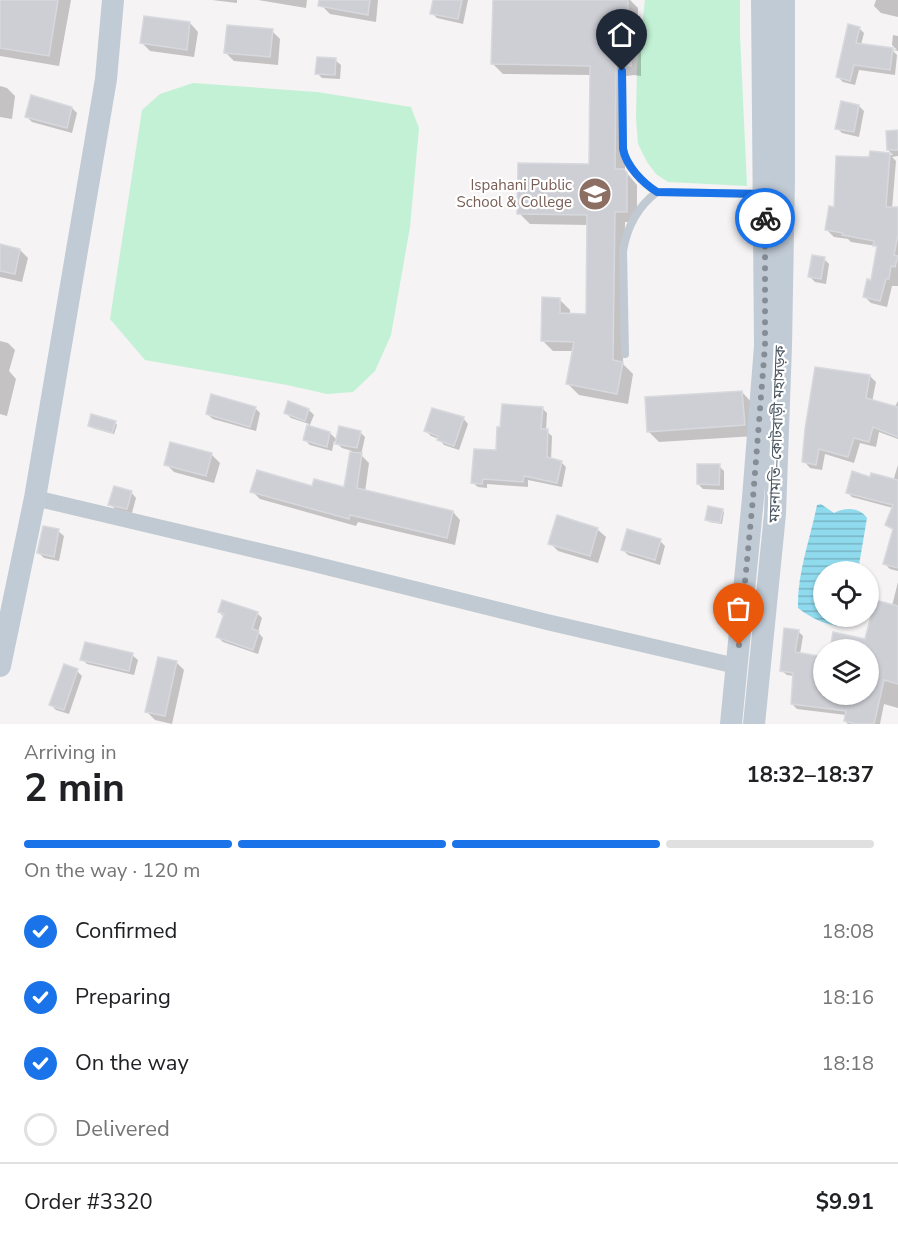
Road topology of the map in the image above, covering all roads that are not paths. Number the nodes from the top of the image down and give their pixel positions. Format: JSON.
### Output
{"nodes":[{"id":1,"x":113,"y":0,"type":"edge"},
{"id":2,"x":762,"y":0,"type":"edge"},
{"id":3,"x":784,"y":0,"type":"edge"},
{"id":4,"x":622,"y":71,"type":"dead end"},
{"id":5,"x":657,"y":192,"type":"junction"},
{"id":6,"x":764,"y":194,"type":"junction"},
{"id":7,"x":773,"y":346,"type":"junction"},
{"id":8,"x":625,"y":354,"type":"dead end"},
{"id":9,"x":35,"y":498,"type":"junction"},
{"id":10,"x":0,"y":666,"type":"edge"},
{"id":11,"x":736,"y":666,"type":"junction"},
{"id":12,"x":730,"y":724,"type":"edge"},
{"id":13,"x":754,"y":724,"type":"edge"}],
"edges":[{"from":1,"to":9,"type":"main road"},
{"from":2,"to":6,"type":"main road","name":"ময়নামতি–কোটবাড়ী মহাসড়ক"},
{"from":3,"to":7,"type":"main road","name":"ময়নামতি–কোটবাড়ী মহাসড়ক"},
{"from":4,"to":5,"type":"lane"},
{"from":5,"to":6,"type":"lane"},
{"from":5,"to":8,"type":"lane"},
{"from":6,"to":7,"type":"main road","name":"ময়নামতি–কোটবাড়ী মহাসড়ক"},
{"from":7,"to":11,"type":"main road","name":"ময়নামতি–কোটবাড়ী মহাসড়ক"},
{"from":7,"to":13,"type":"main road","name":"ময়নামতি–কোটবাড়ী মহাসড়ক"},
{"from":9,"to":10,"type":"main road"},
{"from":9,"to":11,"type":"street"},
{"from":11,"to":12,"type":"main road","name":"ময়নামতি–কোটবাড়ী মহাসড়ক"}]}
